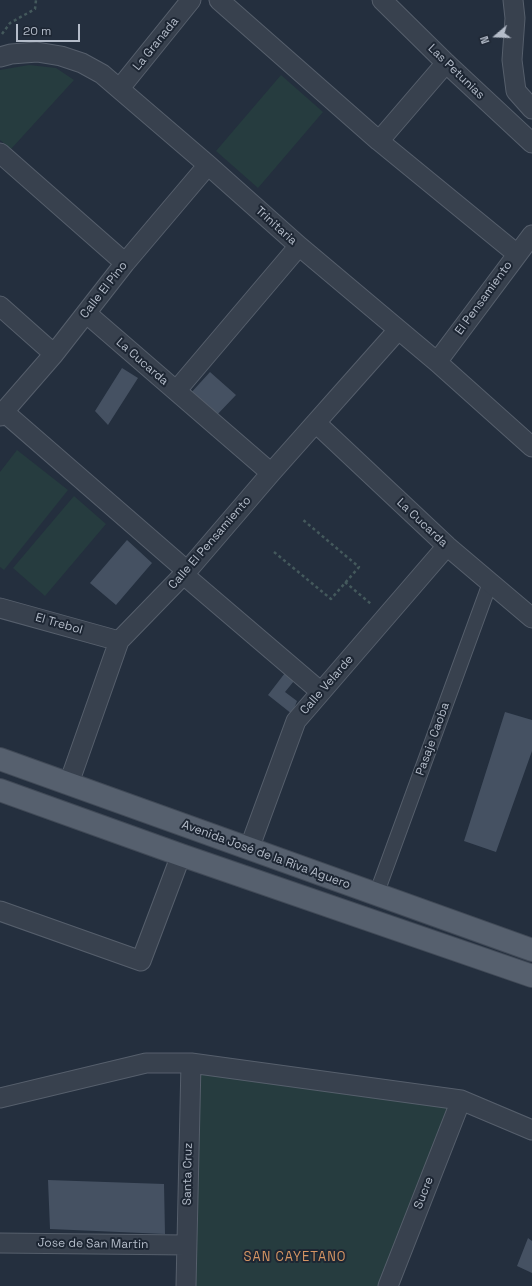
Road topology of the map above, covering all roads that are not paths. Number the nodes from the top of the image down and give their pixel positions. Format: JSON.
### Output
{"nodes":[{"id":1,"x":192,"y":0,"type":"edge"},
{"id":2,"x":219,"y":0,"type":"edge"},
{"id":3,"x":382,"y":0,"type":"edge"},
{"id":4,"x":513,"y":0,"type":"edge"},
{"id":5,"x":0,"y":57,"type":"edge"},
{"id":6,"x":446,"y":63,"type":"junction"},
{"id":7,"x":120,"y":88,"type":"junction"},
{"id":8,"x":532,"y":109,"type":"edge"},
{"id":9,"x":379,"y":142,"type":"junction"},
{"id":10,"x":532,"y":143,"type":"edge"},
{"id":11,"x":0,"y":153,"type":"edge"},
{"id":12,"x":208,"y":164,"type":"junction"},
{"id":13,"x":532,"y":235,"type":"edge"},
{"id":14,"x":299,"y":246,"type":"junction"},
{"id":15,"x":516,"y":254,"type":"junction"},
{"id":16,"x":126,"y":263,"type":"junction"},
{"id":17,"x":0,"y":306,"type":"edge"},
{"id":18,"x":86,"y":313,"type":"junction"},
{"id":19,"x":398,"y":330,"type":"junction"},
{"id":20,"x":54,"y":354,"type":"junction"},
{"id":21,"x":437,"y":362,"type":"junction"},
{"id":22,"x":176,"y":391,"type":"junction"},
{"id":23,"x":2,"y":414,"type":"edge"},
{"id":24,"x":316,"y":423,"type":"junction"},
{"id":25,"x":532,"y":447,"type":"edge"},
{"id":26,"x":271,"y":473,"type":"junction"},
{"id":27,"x":447,"y":546,"type":"junction"},
{"id":28,"x":186,"y":573,"type":"junction"},
{"id":29,"x":490,"y":583,"type":"junction"},
{"id":30,"x":0,"y":608,"type":"edge"},
{"id":31,"x":532,"y":618,"type":"edge"},
{"id":32,"x":118,"y":641,"type":"junction"},
{"id":33,"x":321,"y":692,"type":"junction"},
{"id":34,"x":0,"y":759,"type":"edge"},
{"id":35,"x":69,"y":783,"type":"junction"},
{"id":36,"x":0,"y":790,"type":"edge"},
{"id":37,"x":249,"y":849,"type":"junction"},
{"id":38,"x":181,"y":855,"type":"junction"},
{"id":39,"x":376,"y":895,"type":"junction"},
{"id":40,"x":0,"y":911,"type":"edge"},
{"id":41,"x":532,"y":950,"type":"edge"},
{"id":42,"x":532,"y":976,"type":"edge"},
{"id":43,"x":191,"y":1063,"type":"junction"},
{"id":44,"x":0,"y":1098,"type":"edge"},
{"id":45,"x":461,"y":1100,"type":"junction"},
{"id":46,"x":532,"y":1130,"type":"edge"},
{"id":47,"x":0,"y":1243,"type":"edge"},
{"id":48,"x":186,"y":1246,"type":"junction"},
{"id":49,"x":186,"y":1286,"type":"edge"},
{"id":50,"x":388,"y":1286,"type":"edge"}],
"edges":[{"from":1,"to":7,"type":"street","name":"La Granada"},
{"from":2,"to":9,"type":"street"},
{"from":3,"to":6,"type":"street","name":"Las Petunias"},
{"from":4,"to":8,"type":"street"},
{"from":5,"to":7,"type":"street","name":"Trinitaria"},
{"from":6,"to":9,"type":"street"},
{"from":6,"to":10,"type":"street","name":"Las Petunias"},
{"from":7,"to":12,"type":"street","name":"Trinitaria"},
{"from":9,"to":15,"type":"street"},
{"from":11,"to":16,"type":"street"},
{"from":12,"to":14,"type":"street","name":"Trinitaria"},
{"from":12,"to":16,"type":"street","name":"Calle El Pino"},
{"from":13,"to":15,"type":"street","name":"El Pensamiento"},
{"from":14,"to":19,"type":"street","name":"Trinitaria"},
{"from":14,"to":22,"type":"street"},
{"from":15,"to":21,"type":"street","name":"El Pensamiento"},
{"from":16,"to":18,"type":"street","name":"Calle El Pino"},
{"from":17,"to":20,"type":"street"},
{"from":18,"to":20,"type":"street","name":"Calle El Pino"},
{"from":18,"to":22,"type":"street","name":"La Cucarda"},
{"from":19,"to":21,"type":"street","name":"Trinitaria"},
{"from":19,"to":24,"type":"street","name":"Calle El Pensamiento"},
{"from":20,"to":23,"type":"street","name":"Calle El Pino"},
{"from":21,"to":25,"type":"street","name":"Trinitaria"},
{"from":22,"to":26,"type":"street","name":"La Cucarda"},
{"from":23,"to":28,"type":"street"},
{"from":24,"to":26,"type":"street","name":"Calle El Pensamiento"},
{"from":24,"to":27,"type":"street","name":"La Cucarda"},
{"from":26,"to":28,"type":"street","name":"Calle El Pensamiento"},
{"from":27,"to":29,"type":"street","name":"La Cucarda"},
{"from":27,"to":33,"type":"street","name":"Calle Velarde"},
{"from":28,"to":32,"type":"street","name":"Calle El Pensamiento"},
{"from":28,"to":33,"type":"street"},
{"from":29,"to":31,"type":"street","name":"La Cucarda"},
{"from":29,"to":39,"type":"street","name":"Pasaje Caoba"},
{"from":30,"to":32,"type":"street","name":"El Trebol"},
{"from":32,"to":35,"type":"street","name":"Calle El Pensamiento"},
{"from":33,"to":37,"type":"street","name":"Calle Velarde"},
{"from":34,"to":35,"type":"main road","name":"Avenida José de la Riva Aguero"},
{"from":35,"to":37,"type":"main road","name":"Avenida José de la Riva Aguero"},
{"from":36,"to":38,"type":"main road"},
{"from":37,"to":39,"type":"main road","name":"Avenida José de la Riva Aguero"},
{"from":38,"to":40,"type":"street"},
{"from":38,"to":42,"type":"main road"},
{"from":39,"to":41,"type":"main road","name":"Avenida José de la Riva Aguero"},
{"from":43,"to":44,"type":"street"},
{"from":43,"to":45,"type":"street"},
{"from":43,"to":48,"type":"street","name":"Santa Cruz"},
{"from":45,"to":46,"type":"street"},
{"from":45,"to":50,"type":"street","name":"Sucre"},
{"from":47,"to":48,"type":"street","name":"Jose de San Martin"},
{"from":48,"to":49,"type":"street","name":"Santa Cruz"}]}
